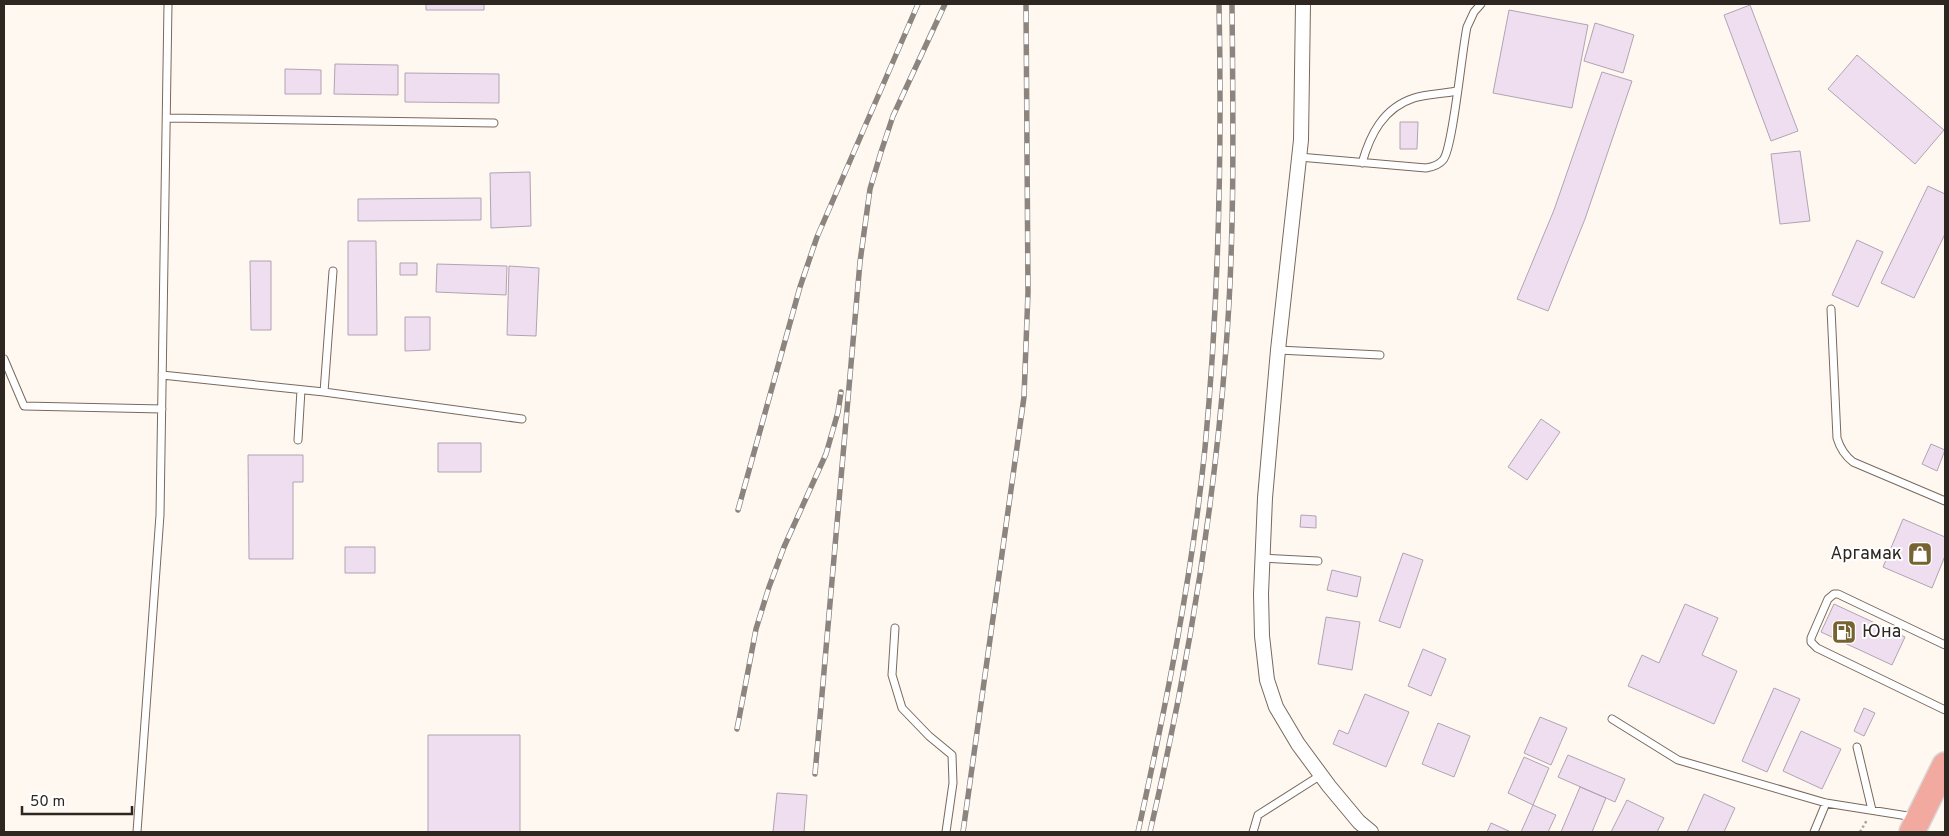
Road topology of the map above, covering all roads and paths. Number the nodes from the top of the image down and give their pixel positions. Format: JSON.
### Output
{"nodes":[{"id":1,"x":168,"y":4,"type":"edge"},
{"id":2,"x":1303,"y":4,"type":"edge"},
{"id":3,"x":1481,"y":4,"type":"edge"},
{"id":4,"x":1456,"y":91,"type":"junction"},
{"id":5,"x":166,"y":118,"type":"junction"},
{"id":6,"x":494,"y":124,"type":"dead end"},
{"id":7,"x":1299,"y":158,"type":"junction"},
{"id":8,"x":1362,"y":163,"type":"junction"},
{"id":9,"x":333,"y":271,"type":"dead end"},
{"id":10,"x":1831,"y":309,"type":"dead end"},
{"id":11,"x":1278,"y":350,"type":"junction"},
{"id":12,"x":1380,"y":355,"type":"dead end"},
{"id":13,"x":4,"y":358,"type":"edge"},
{"id":14,"x":162,"y":375,"type":"junction"},
{"id":15,"x":301,"y":390,"type":"junction"},
{"id":16,"x":324,"y":392,"type":"junction"},
{"id":17,"x":162,"y":409,"type":"junction"},
{"id":18,"x":522,"y":420,"type":"dead end"},
{"id":19,"x":298,"y":440,"type":"dead end"},
{"id":20,"x":1945,"y":501,"type":"edge"},
{"id":21,"x":1262,"y":558,"type":"junction"},
{"id":22,"x":1318,"y":561,"type":"dead end"},
{"id":23,"x":895,"y":628,"type":"dead end"},
{"id":24,"x":1945,"y":645,"type":"edge"},
{"id":25,"x":1945,"y":710,"type":"edge"},
{"id":26,"x":1612,"y":719,"type":"dead end"},
{"id":27,"x":1856,"y":747,"type":"dead end"},
{"id":28,"x":1945,"y":765,"type":"edge"},
{"id":29,"x":1321,"y":776,"type":"junction"},
{"id":30,"x":1826,"y":803,"type":"junction"},
{"id":31,"x":1872,"y":810,"type":"junction"},
{"id":32,"x":1916,"y":825,"type":"edge"},
{"id":33,"x":137,"y":832,"type":"edge"},
{"id":34,"x":946,"y":832,"type":"edge"},
{"id":35,"x":1253,"y":832,"type":"edge"},
{"id":36,"x":1371,"y":832,"type":"edge"},
{"id":37,"x":1814,"y":832,"type":"edge"}],
"edges":[{"from":1,"to":5,"type":"lane"},
{"from":2,"to":7,"type":"street"},
{"from":3,"to":4,"type":"lane"},
{"from":4,"to":8,"type":"lane"},
{"from":4,"to":8,"type":"lane"},
{"from":5,"to":6,"type":"lane"},
{"from":5,"to":14,"type":"lane"},
{"from":7,"to":8,"type":"lane"},
{"from":7,"to":11,"type":"street"},
{"from":9,"to":16,"type":"lane"},
{"from":10,"to":20,"type":"lane"},
{"from":11,"to":12,"type":"lane"},
{"from":11,"to":21,"type":"street"},
{"from":13,"to":17,"type":"lane"},
{"from":14,"to":15,"type":"lane"},
{"from":14,"to":17,"type":"lane"},
{"from":15,"to":16,"type":"lane"},
{"from":15,"to":19,"type":"lane"},
{"from":16,"to":18,"type":"lane"},
{"from":17,"to":33,"type":"lane"},
{"from":21,"to":22,"type":"lane"},
{"from":21,"to":29,"type":"street"},
{"from":23,"to":34,"type":"lane"},
{"from":24,"to":25,"type":"lane"},
{"from":26,"to":30,"type":"lane"},
{"from":27,"to":31,"type":"lane"},
{"from":28,"to":32,"type":"highway"},
{"from":29,"to":35,"type":"lane"},
{"from":29,"to":36,"type":"street"},
{"from":30,"to":31,"type":"lane"},
{"from":30,"to":37,"type":"lane"},
{"from":31,"to":32,"type":"lane"}]}
